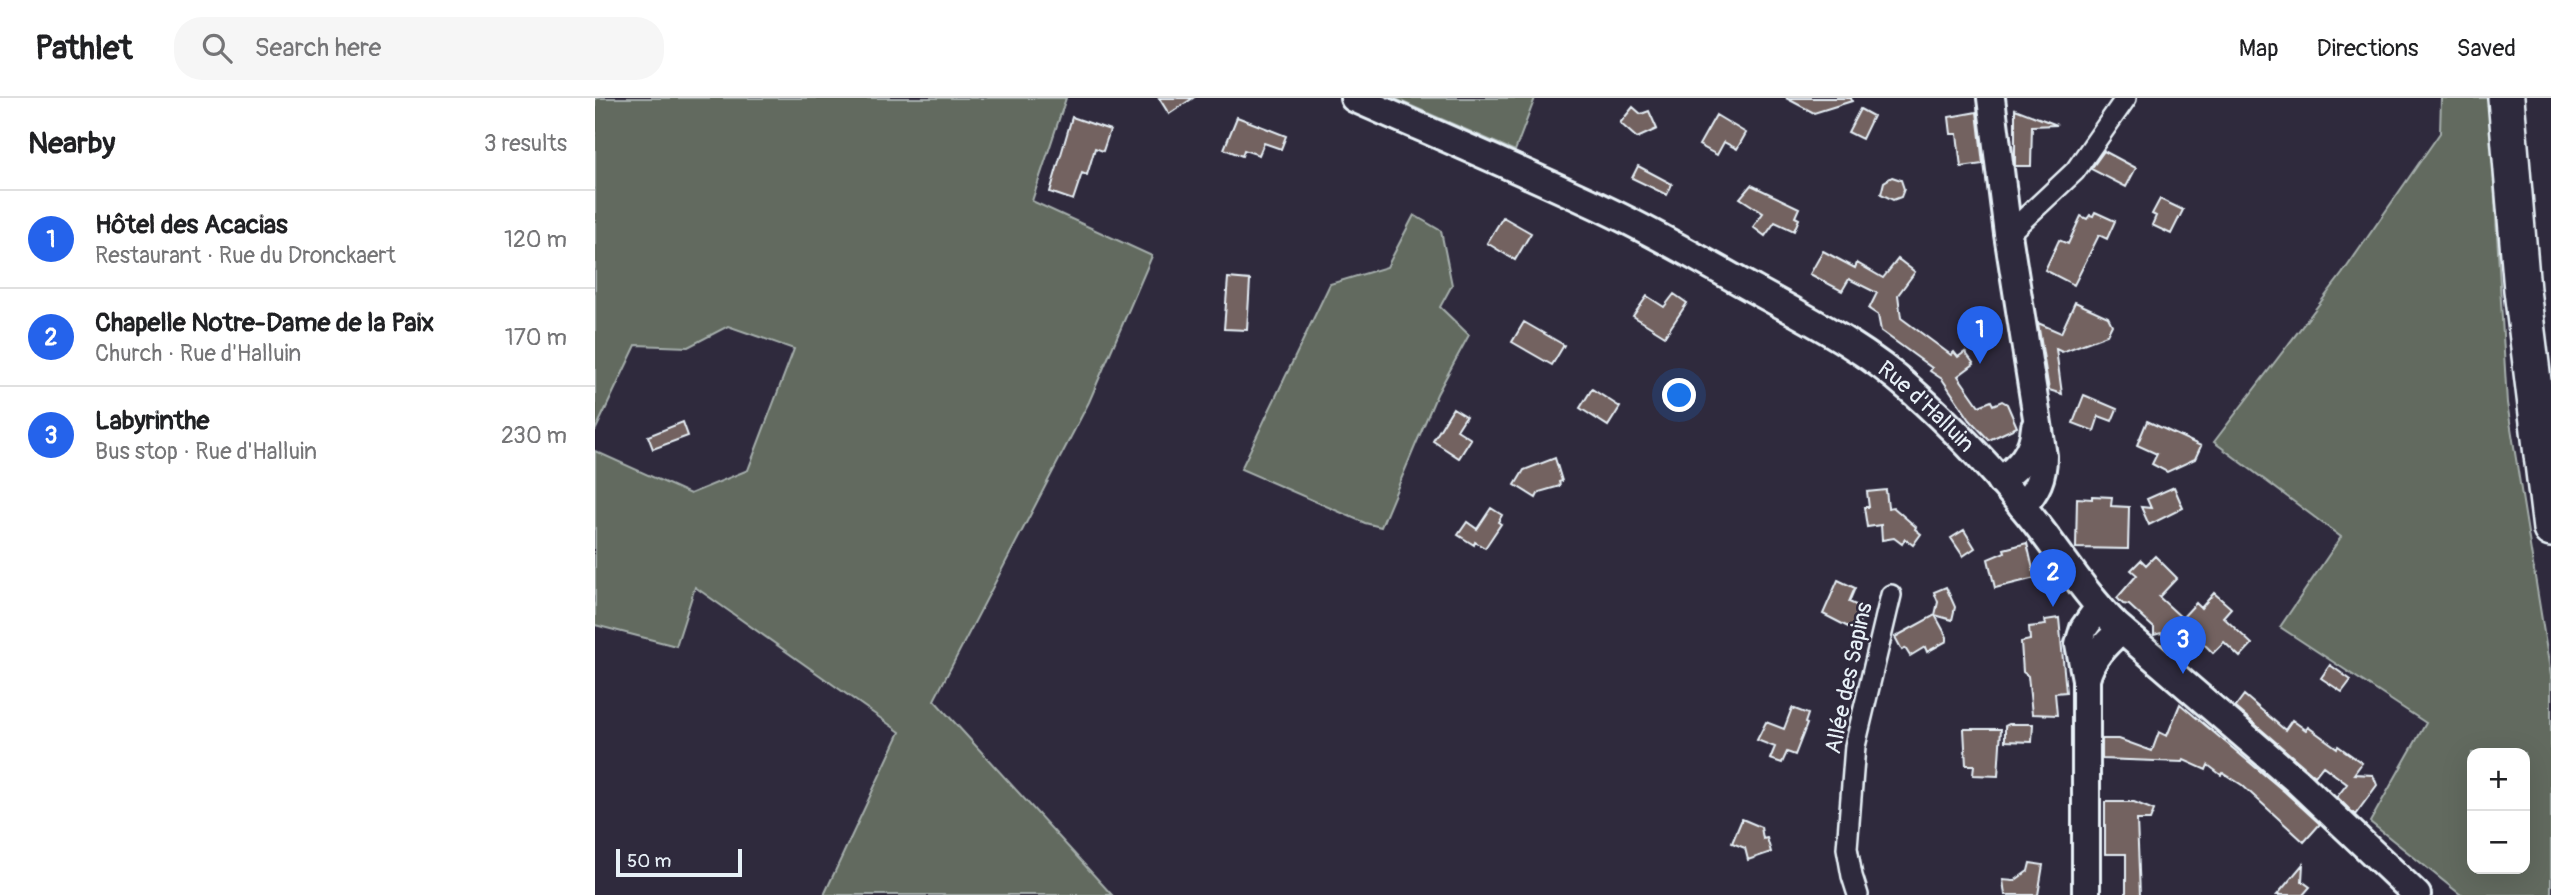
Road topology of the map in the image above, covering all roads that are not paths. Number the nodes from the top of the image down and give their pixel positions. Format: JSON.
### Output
{"nodes":[{"id":1,"x":1354,"y":98,"type":"edge"},
{"id":2,"x":1990,"y":98,"type":"edge"},
{"id":3,"x":2126,"y":98,"type":"edge"},
{"id":4,"x":2506,"y":98,"type":"edge"},
{"id":5,"x":2007,"y":234,"type":"junction"},
{"id":6,"x":2035,"y":414,"type":"junction"},
{"id":7,"x":2000,"y":481,"type":"junction"},
{"id":8,"x":2022,"y":506,"type":"junction"},
{"id":9,"x":2551,"y":529,"type":"edge"},
{"id":10,"x":1891,"y":595,"type":"dead end"},
{"id":11,"x":2099,"y":607,"type":"junction"},
{"id":12,"x":2120,"y":630,"type":"junction"},
{"id":13,"x":2086,"y":679,"type":"junction"},
{"id":14,"x":2357,"y":835,"type":"junction"},
{"id":15,"x":1858,"y":895,"type":"edge"},
{"id":16,"x":2086,"y":895,"type":"edge"},
{"id":17,"x":2417,"y":895,"type":"edge"},
{"id":18,"x":2435,"y":895,"type":"edge"}],
"edges":[{"from":1,"to":7,"type":"main road","name":"Rue d'Halluin"},
{"from":2,"to":5,"type":"main road"},
{"from":3,"to":5,"type":"street"},
{"from":4,"to":9,"type":"highway"},
{"from":5,"to":6,"type":"main road"},
{"from":6,"to":7,"type":"main road"},
{"from":6,"to":8,"type":"main road"},
{"from":7,"to":8,"type":"main road","name":"Rue d'Halluin"},
{"from":8,"to":11,"type":"main road","name":"Rue d'Halluin"},
{"from":10,"to":15,"type":"street","name":"Allée des Sapins"},
{"from":11,"to":12,"type":"main road","name":"Rue d'Halluin"},
{"from":11,"to":13,"type":"main road"},
{"from":12,"to":13,"type":"main road"},
{"from":12,"to":14,"type":"main road","name":"Rue d'Halluin"},
{"from":13,"to":16,"type":"main road"},
{"from":14,"to":17,"type":"main road","name":"Rue d'Halluin"},
{"from":14,"to":18,"type":"main road","name":"Rue d'Halluin"}]}
